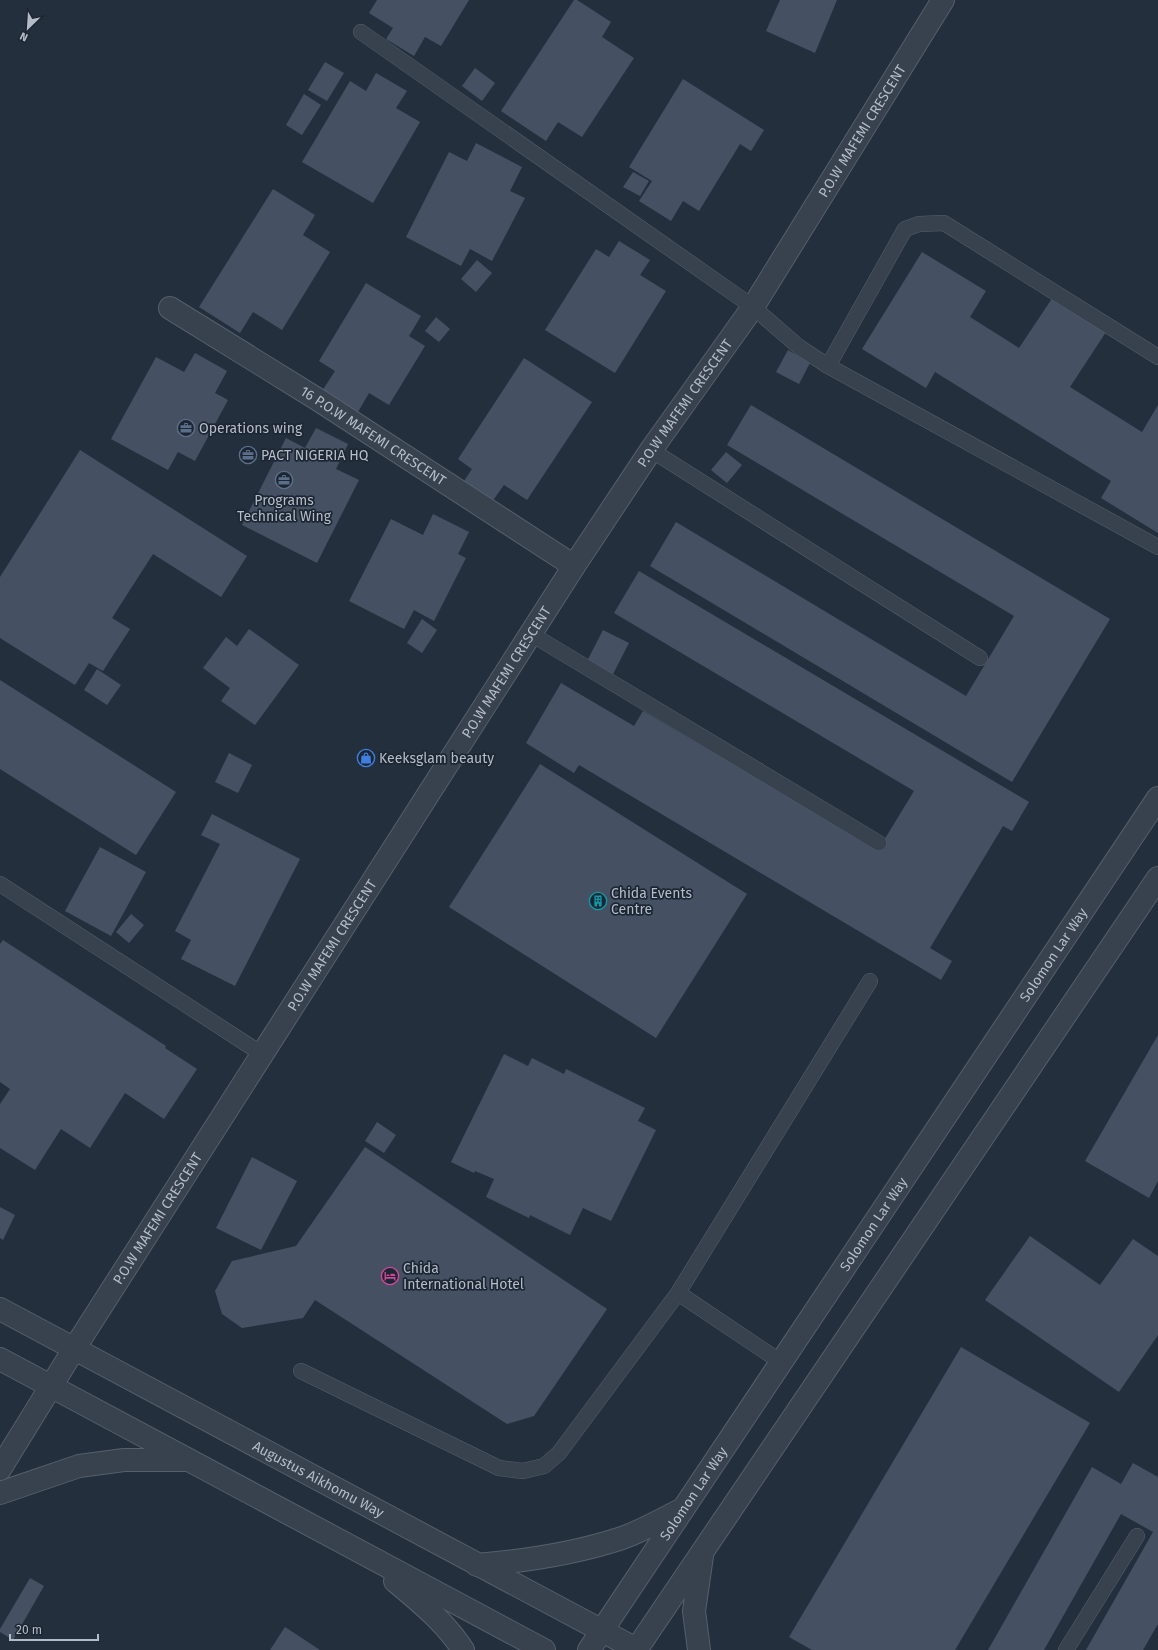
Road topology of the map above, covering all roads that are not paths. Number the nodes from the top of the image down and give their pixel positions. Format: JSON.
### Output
{"nodes":[{"id":1,"x":940,"y":1,"type":"edge"},
{"id":2,"x":361,"y":32,"type":"dead end"},
{"id":3,"x":753,"y":307,"type":"junction"},
{"id":4,"x":170,"y":308,"type":"dead end"},
{"id":5,"x":1158,"y":357,"type":"edge"},
{"id":6,"x":828,"y":366,"type":"junction"},
{"id":7,"x":651,"y":450,"type":"junction"},
{"id":8,"x":1158,"y":546,"type":"edge"},
{"id":9,"x":574,"y":566,"type":"junction"},
{"id":10,"x":530,"y":634,"type":"junction"},
{"id":11,"x":980,"y":658,"type":"dead end"},
{"id":12,"x":1158,"y":798,"type":"edge"},
{"id":13,"x":879,"y":843,"type":"dead end"},
{"id":14,"x":1158,"y":878,"type":"edge"},
{"id":15,"x":0,"y":884,"type":"edge"},
{"id":16,"x":870,"y":981,"type":"dead end"},
{"id":17,"x":262,"y":1054,"type":"junction"},
{"id":18,"x":678,"y":1293,"type":"junction"},
{"id":19,"x":0,"y":1309,"type":"edge"},
{"id":20,"x":74,"y":1349,"type":"junction"},
{"id":21,"x":0,"y":1359,"type":"edge"},
{"id":22,"x":781,"y":1362,"type":"junction"},
{"id":23,"x":301,"y":1371,"type":"dead end"},
{"id":24,"x":52,"y":1387,"type":"junction"},
{"id":25,"x":189,"y":1460,"type":"junction"},
{"id":26,"x":0,"y":1469,"type":"edge"},
{"id":27,"x":0,"y":1492,"type":"edge"},
{"id":28,"x":683,"y":1509,"type":"junction"},
{"id":29,"x":1138,"y":1536,"type":"dead end"},
{"id":30,"x":704,"y":1550,"type":"junction"},
{"id":31,"x":358,"y":1551,"type":"junction"},
{"id":32,"x":477,"y":1565,"type":"junction"},
{"id":33,"x":601,"y":1631,"type":"junction"},
{"id":34,"x":463,"y":1650,"type":"edge"},
{"id":35,"x":544,"y":1650,"type":"edge"},
{"id":36,"x":589,"y":1650,"type":"edge"},
{"id":37,"x":637,"y":1650,"type":"edge"},
{"id":38,"x":699,"y":1650,"type":"edge"},
{"id":39,"x":1066,"y":1650,"type":"edge"}],
"edges":[{"from":1,"to":3,"type":"street","name":"P.O.W MAFEMI CRESCENT"},
{"from":2,"to":3,"type":"lane"},
{"from":3,"to":6,"type":"lane"},
{"from":3,"to":7,"type":"street","name":"P.O.W MAFEMI CRESCENT"},
{"from":4,"to":9,"type":"street","name":"16 P.O.W MAFEMI CRESCENT"},
{"from":5,"to":6,"type":"lane"},
{"from":6,"to":8,"type":"lane"},
{"from":7,"to":9,"type":"street","name":"P.O.W MAFEMI CRESCENT"},
{"from":7,"to":11,"type":"lane"},
{"from":9,"to":10,"type":"street","name":"P.O.W MAFEMI CRESCENT"},
{"from":10,"to":13,"type":"lane"},
{"from":10,"to":17,"type":"street","name":"P.O.W MAFEMI CRESCENT"},
{"from":12,"to":22,"type":"street","name":"Solomon Lar Way"},
{"from":14,"to":30,"type":"street"},
{"from":15,"to":17,"type":"lane"},
{"from":16,"to":18,"type":"lane"},
{"from":17,"to":20,"type":"street","name":"P.O.W MAFEMI CRESCENT"},
{"from":18,"to":22,"type":"lane"},
{"from":18,"to":23,"type":"lane"},
{"from":19,"to":20,"type":"street","name":"Augustus Aikhomu Way"},
{"from":20,"to":24,"type":"street","name":"P.O.W MAFEMI CRESCENT"},
{"from":20,"to":32,"type":"street","name":"Augustus Aikhomu Way"},
{"from":21,"to":24,"type":"street"},
{"from":22,"to":28,"type":"street","name":"Solomon Lar Way"},
{"from":24,"to":25,"type":"street"},
{"from":24,"to":26,"type":"street","name":"P.O.W MAFEMI CRESCENT"},
{"from":25,"to":27,"type":"street"},
{"from":25,"to":31,"type":"street"},
{"from":28,"to":32,"type":"street"},
{"from":28,"to":33,"type":"street","name":"Solomon Lar Way"},
{"from":29,"to":39,"type":"lane"},
{"from":30,"to":37,"type":"street"},
{"from":30,"to":38,"type":"street"},
{"from":31,"to":34,"type":"street"},
{"from":31,"to":35,"type":"street"},
{"from":32,"to":33,"type":"street","name":"Augustus Aikhomu Way"},
{"from":33,"to":36,"type":"street","name":"Solomon Lar Way"},
{"from":33,"to":37,"type":"street","name":"Augustus Aikhomu Way"}]}
